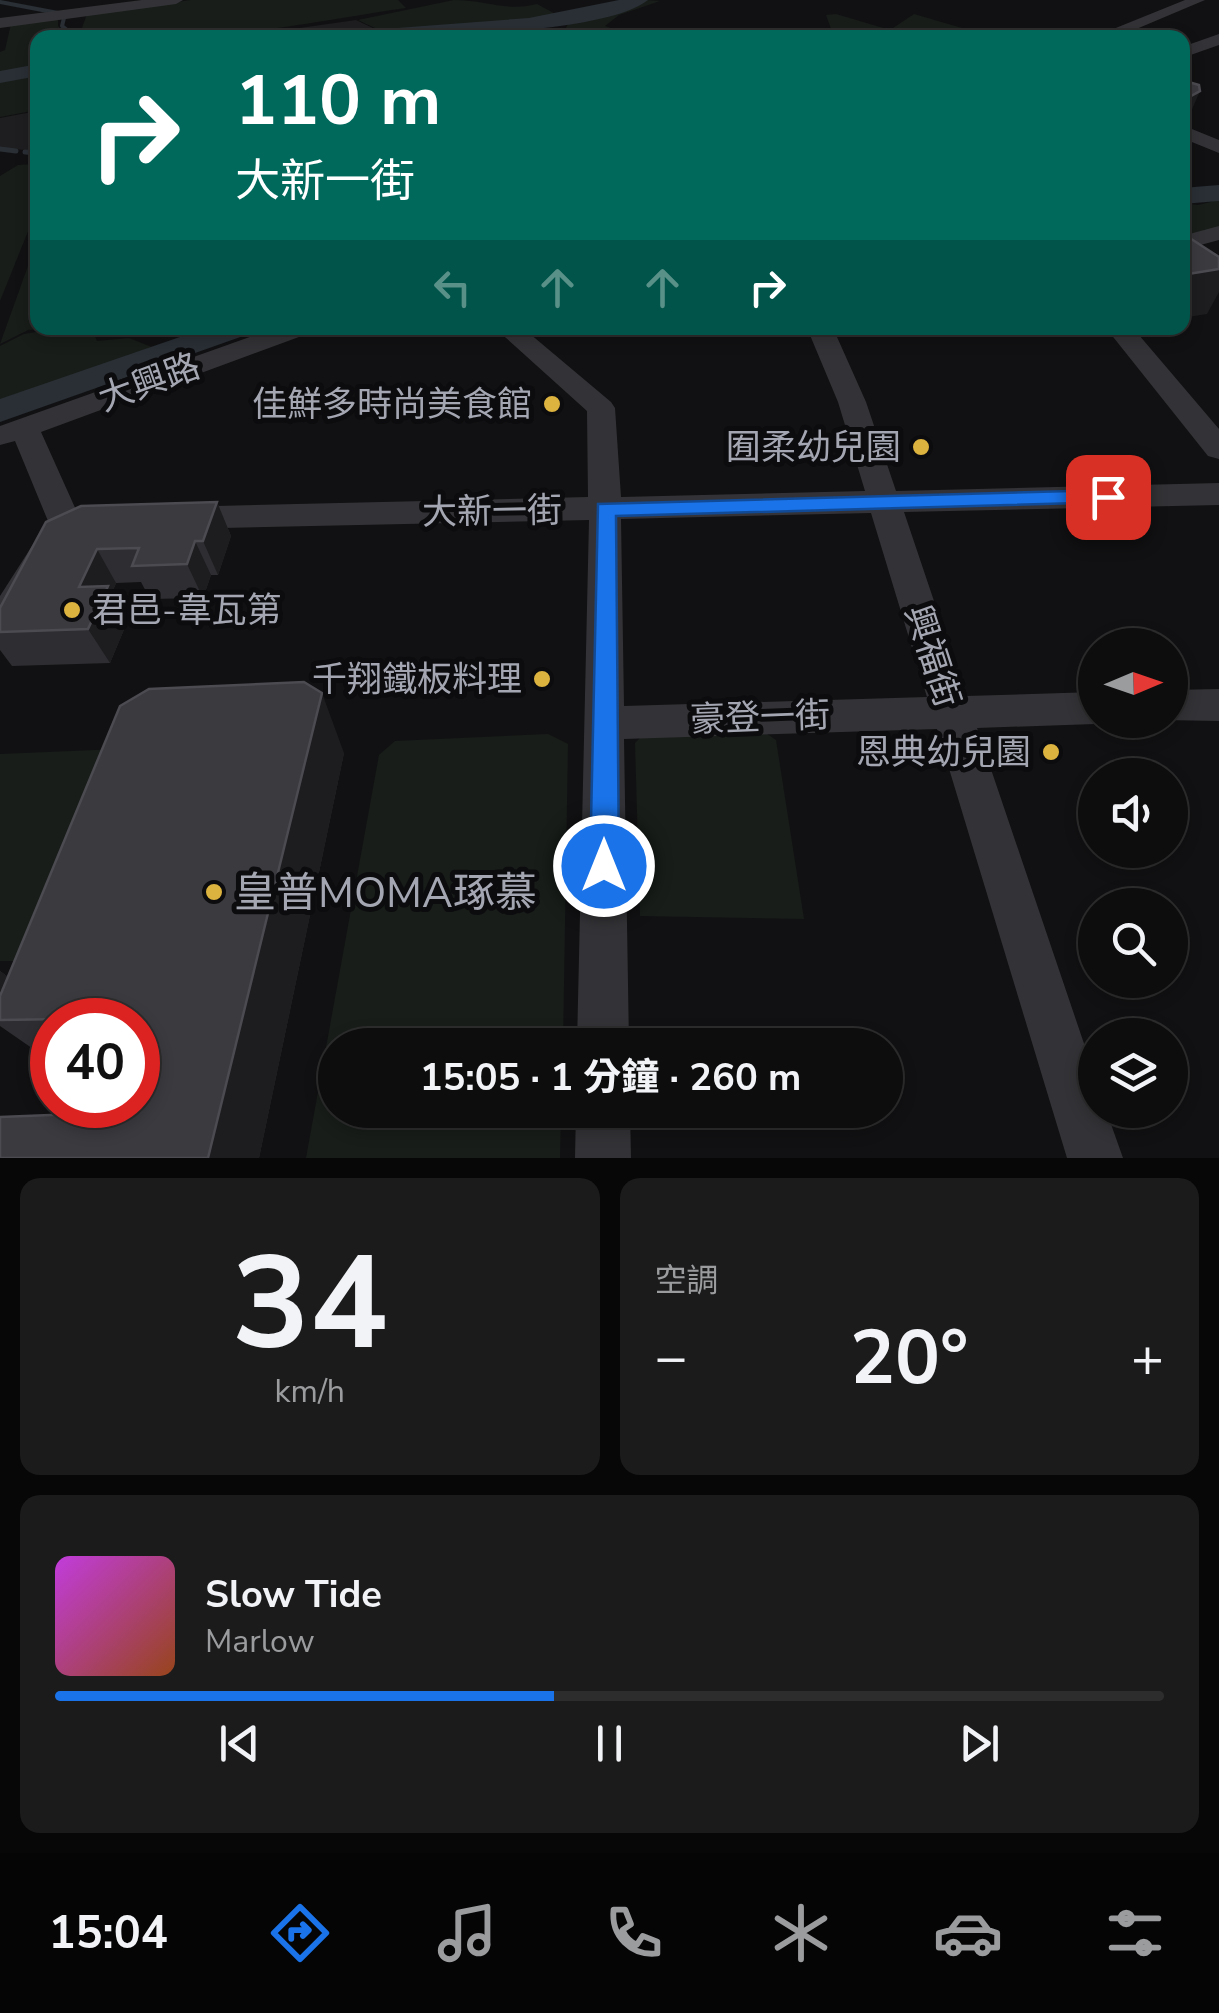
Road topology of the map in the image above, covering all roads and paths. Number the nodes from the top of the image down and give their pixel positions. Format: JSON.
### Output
{"nodes":[{"id":1,"x":176,"y":0,"type":"edge"},
{"id":2,"x":1198,"y":0,"type":"edge"},
{"id":3,"x":157,"y":1,"type":"edge"},
{"id":4,"x":0,"y":23,"type":"edge"},
{"id":5,"x":1120,"y":30,"type":"edge"},
{"id":6,"x":1219,"y":39,"type":"edge"},
{"id":7,"x":1190,"y":50,"type":"edge"},
{"id":8,"x":1190,"y":136,"type":"edge"},
{"id":9,"x":1219,"y":149,"type":"edge"},
{"id":10,"x":1190,"y":159,"type":"edge"},
{"id":11,"x":1219,"y":233,"type":"edge"},
{"id":12,"x":1190,"y":241,"type":"edge"},
{"id":13,"x":279,"y":335,"type":"edge"},
{"id":14,"x":516,"y":335,"type":"edge"},
{"id":15,"x":823,"y":335,"type":"edge"},
{"id":16,"x":1125,"y":335,"type":"edge"},
{"id":17,"x":12,"y":432,"type":"edge"},
{"id":18,"x":1219,"y":449,"type":"edge"},
{"id":19,"x":1219,"y":494,"type":"edge"},
{"id":20,"x":884,"y":502,"type":"junction"},
{"id":21,"x":605,"y":509,"type":"junction"},
{"id":22,"x":142,"y":519,"type":"edge"},
{"id":23,"x":104,"y":520,"type":"edge"},
{"id":24,"x":65,"y":521,"type":"junction"},
{"id":25,"x":0,"y":626,"type":"edge"},
{"id":26,"x":1219,"y":705,"type":"edge"},
{"id":27,"x":1188,"y":706,"type":"edge"},
{"id":28,"x":1078,"y":708,"type":"edge"},
{"id":29,"x":950,"y":712,"type":"junction"},
{"id":30,"x":605,"y":723,"type":"junction"},
{"id":31,"x":603,"y":1028,"type":"edge"},
{"id":32,"x":603,"y":1128,"type":"edge"},
{"id":33,"x":603,"y":1158,"type":"edge"},
{"id":34,"x":1095,"y":1158,"type":"edge"}],
"edges":[{"from":1,"to":3,"type":"street"},
{"from":2,"to":5,"type":"street"},
{"from":3,"to":4,"type":"street"},
{"from":6,"to":7,"type":"street"},
{"from":8,"to":9,"type":"street"},
{"from":9,"to":10,"type":"street"},
{"from":11,"to":12,"type":"street"},
{"from":13,"to":17,"type":"street","name":"大興路"},
{"from":14,"to":21,"type":"street"},
{"from":15,"to":20,"type":"street","name":"興福街"},
{"from":16,"to":18,"type":"street"},
{"from":17,"to":24,"type":"street"},
{"from":19,"to":20,"type":"street","name":"大新一街"},
{"from":20,"to":21,"type":"street","name":"大新一街"},
{"from":20,"to":29,"type":"street","name":"興福街"},
{"from":21,"to":22,"type":"street","name":"大新一街"},
{"from":21,"to":30,"type":"street"},
{"from":23,"to":24,"type":"street"},
{"from":24,"to":25,"type":"street"},
{"from":26,"to":27,"type":"street"},
{"from":28,"to":29,"type":"street","name":"豪登一街"},
{"from":29,"to":30,"type":"street","name":"豪登一街"},
{"from":29,"to":34,"type":"street","name":"興福街"},
{"from":30,"to":31,"type":"street"},
{"from":32,"to":33,"type":"street"}]}
